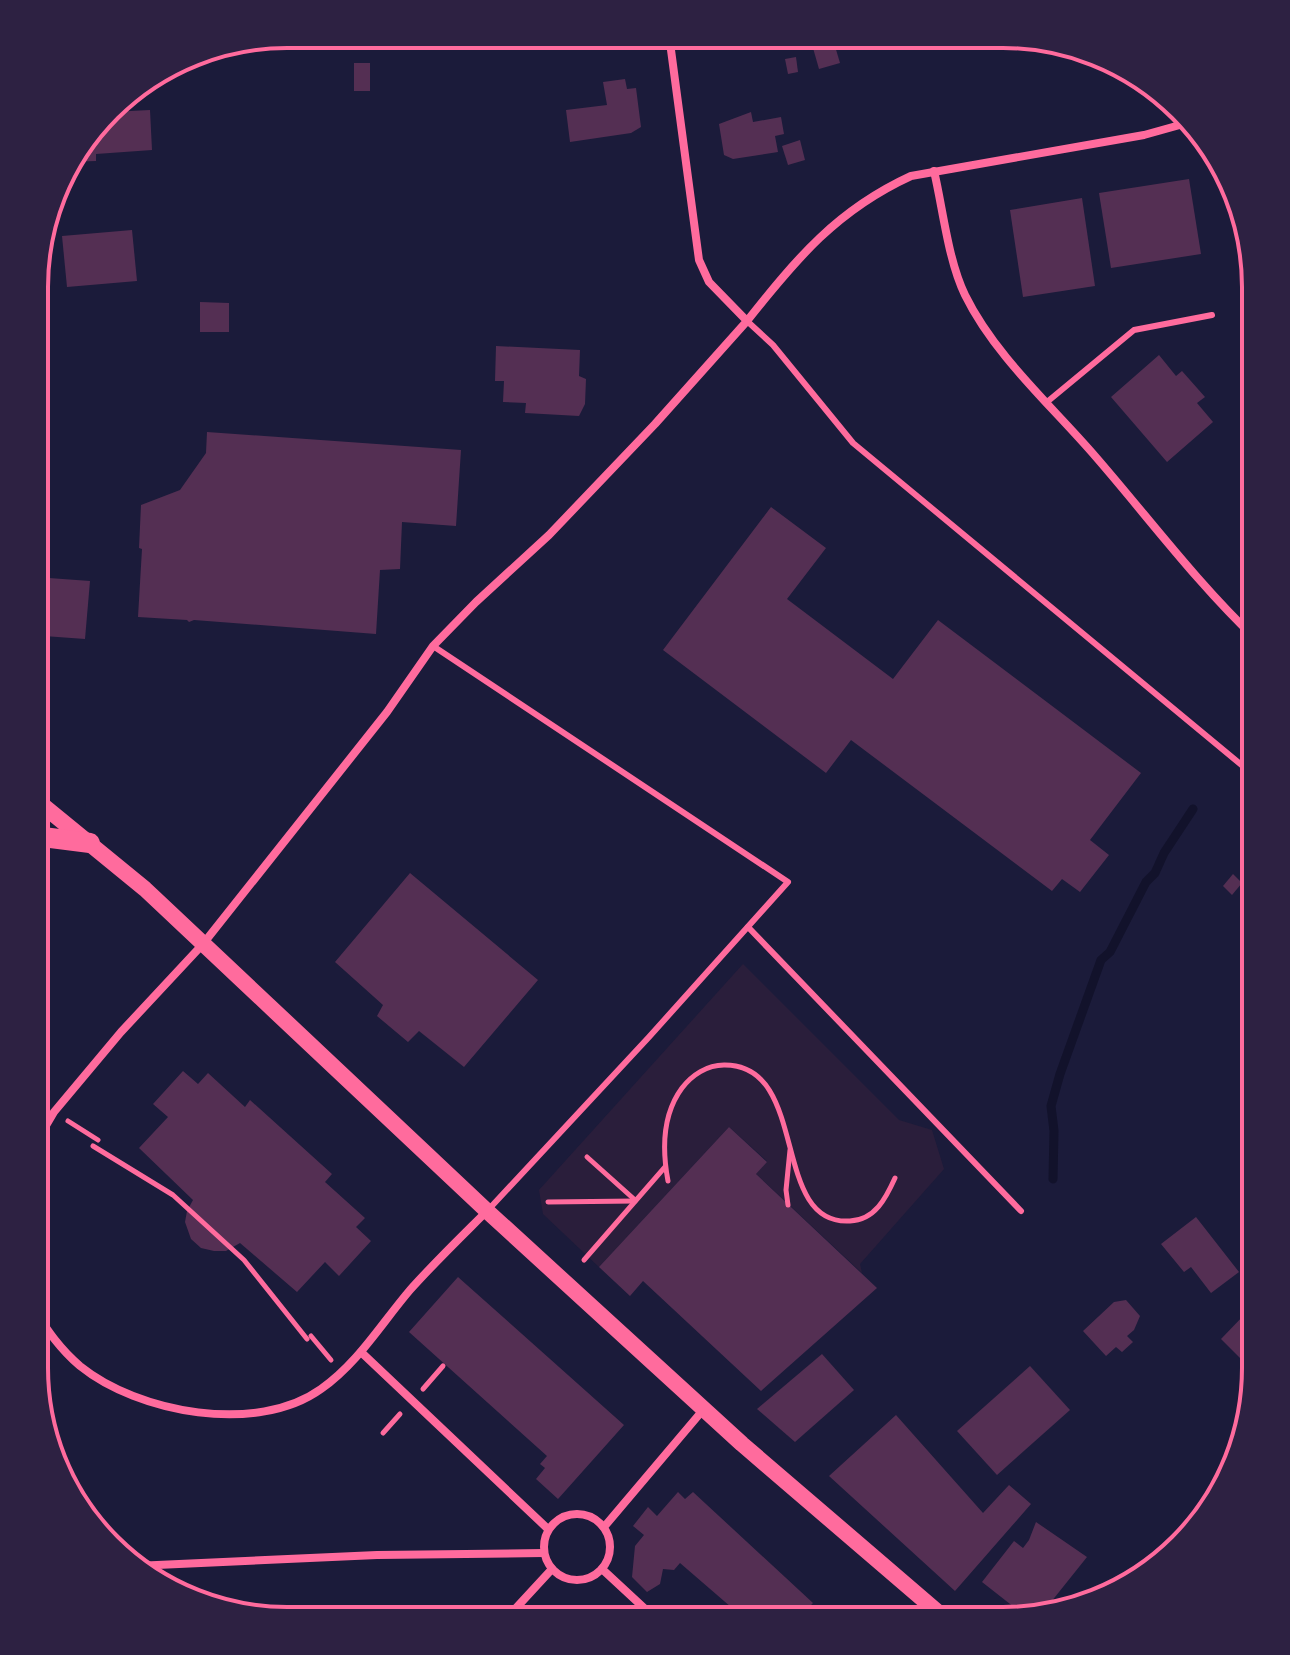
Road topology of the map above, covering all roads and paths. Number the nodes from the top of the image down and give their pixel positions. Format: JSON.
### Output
{"nodes":[{"id":1,"x":671,"y":48,"type":"edge"},
{"id":2,"x":1179,"y":125,"type":"edge"},
{"id":3,"x":934,"y":171,"type":"junction"},
{"id":4,"x":1212,"y":315,"type":"dead end"},
{"id":5,"x":747,"y":321,"type":"junction"},
{"id":6,"x":1047,"y":402,"type":"junction"},
{"id":7,"x":1242,"y":626,"type":"edge"},
{"id":8,"x":433,"y":646,"type":"junction"},
{"id":9,"x":1242,"y":765,"type":"edge"},
{"id":10,"x":48,"y":809,"type":"edge"},
{"id":11,"x":48,"y":838,"type":"edge"},
{"id":12,"x":90,"y":843,"type":"junction"},
{"id":13,"x":748,"y":927,"type":"junction"},
{"id":14,"x":203,"y":944,"type":"junction"},
{"id":15,"x":643,"y":1030,"type":"dead end"},
{"id":16,"x":649,"y":1037,"type":"junction"},
{"id":17,"x":54,"y":1112,"type":"junction"},
{"id":18,"x":48,"y":1122,"type":"edge"},
{"id":19,"x":790,"y":1147,"type":"junction"},
{"id":20,"x":587,"y":1157,"type":"dead end"},
{"id":21,"x":665,"y":1167,"type":"junction"},
{"id":22,"x":895,"y":1178,"type":"dead end"},
{"id":23,"x":668,"y":1181,"type":"dead end"},
{"id":24,"x":636,"y":1201,"type":"junction"},
{"id":25,"x":548,"y":1202,"type":"dead end"},
{"id":26,"x":788,"y":1205,"type":"dead end"},
{"id":27,"x":487,"y":1211,"type":"junction"},
{"id":28,"x":1021,"y":1211,"type":"dead end"},
{"id":29,"x":584,"y":1260,"type":"dead end"},
{"id":30,"x":48,"y":1332,"type":"edge"},
{"id":31,"x":361,"y":1352,"type":"junction"},
{"id":32,"x":341,"y":1372,"type":"junction"},
{"id":33,"x":704,"y":1409,"type":"junction"},
{"id":34,"x":604,"y":1527,"type":"junction"},
{"id":35,"x":548,"y":1529,"type":"junction"},
{"id":36,"x":544,"y":1553,"type":"junction"},
{"id":37,"x":152,"y":1565,"type":"edge"},
{"id":38,"x":552,"y":1569,"type":"junction"},
{"id":39,"x":602,"y":1569,"type":"junction"},
{"id":40,"x":518,"y":1606,"type":"edge"},
{"id":41,"x":642,"y":1606,"type":"edge"},
{"id":42,"x":931,"y":1606,"type":"edge"}],
"edges":[{"from":1,"to":5,"type":"street"},
{"from":2,"to":3,"type":"street"},
{"from":3,"to":5,"type":"street"},
{"from":3,"to":6,"type":"street"},
{"from":4,"to":6,"type":"lane"},
{"from":5,"to":8,"type":"street"},
{"from":5,"to":9,"type":"lane"},
{"from":6,"to":7,"type":"street"},
{"from":8,"to":13,"type":"lane"},
{"from":8,"to":14,"type":"street"},
{"from":10,"to":12,"type":"main road"},
{"from":11,"to":12,"type":"main road"},
{"from":12,"to":14,"type":"main road"},
{"from":13,"to":16,"type":"lane"},
{"from":13,"to":28,"type":"lane"},
{"from":14,"to":17,"type":"street"},
{"from":14,"to":27,"type":"main road"},
{"from":15,"to":16,"type":"lane"},
{"from":16,"to":27,"type":"lane"},
{"from":17,"to":18,"type":"street"},
{"from":17,"to":32,"type":"path"},
{"from":19,"to":21,"type":"path"},
{"from":19,"to":22,"type":"path"},
{"from":19,"to":26,"type":"path"},
{"from":20,"to":24,"type":"path"},
{"from":21,"to":23,"type":"path"},
{"from":21,"to":24,"type":"path"},
{"from":24,"to":25,"type":"path"},
{"from":24,"to":29,"type":"path"},
{"from":27,"to":31,"type":"street"},
{"from":27,"to":33,"type":"main road"},
{"from":30,"to":32,"type":"street"},
{"from":31,"to":32,"type":"street"},
{"from":31,"to":35,"type":"street"},
{"from":33,"to":34,"type":"street"},
{"from":33,"to":42,"type":"main road"},
{"from":34,"to":35,"type":"street"},
{"from":34,"to":39,"type":"street"},
{"from":35,"to":36,"type":"street"},
{"from":36,"to":37,"type":"street"},
{"from":36,"to":38,"type":"street"},
{"from":38,"to":39,"type":"street"},
{"from":38,"to":40,"type":"street"},
{"from":39,"to":41,"type":"street"}]}
